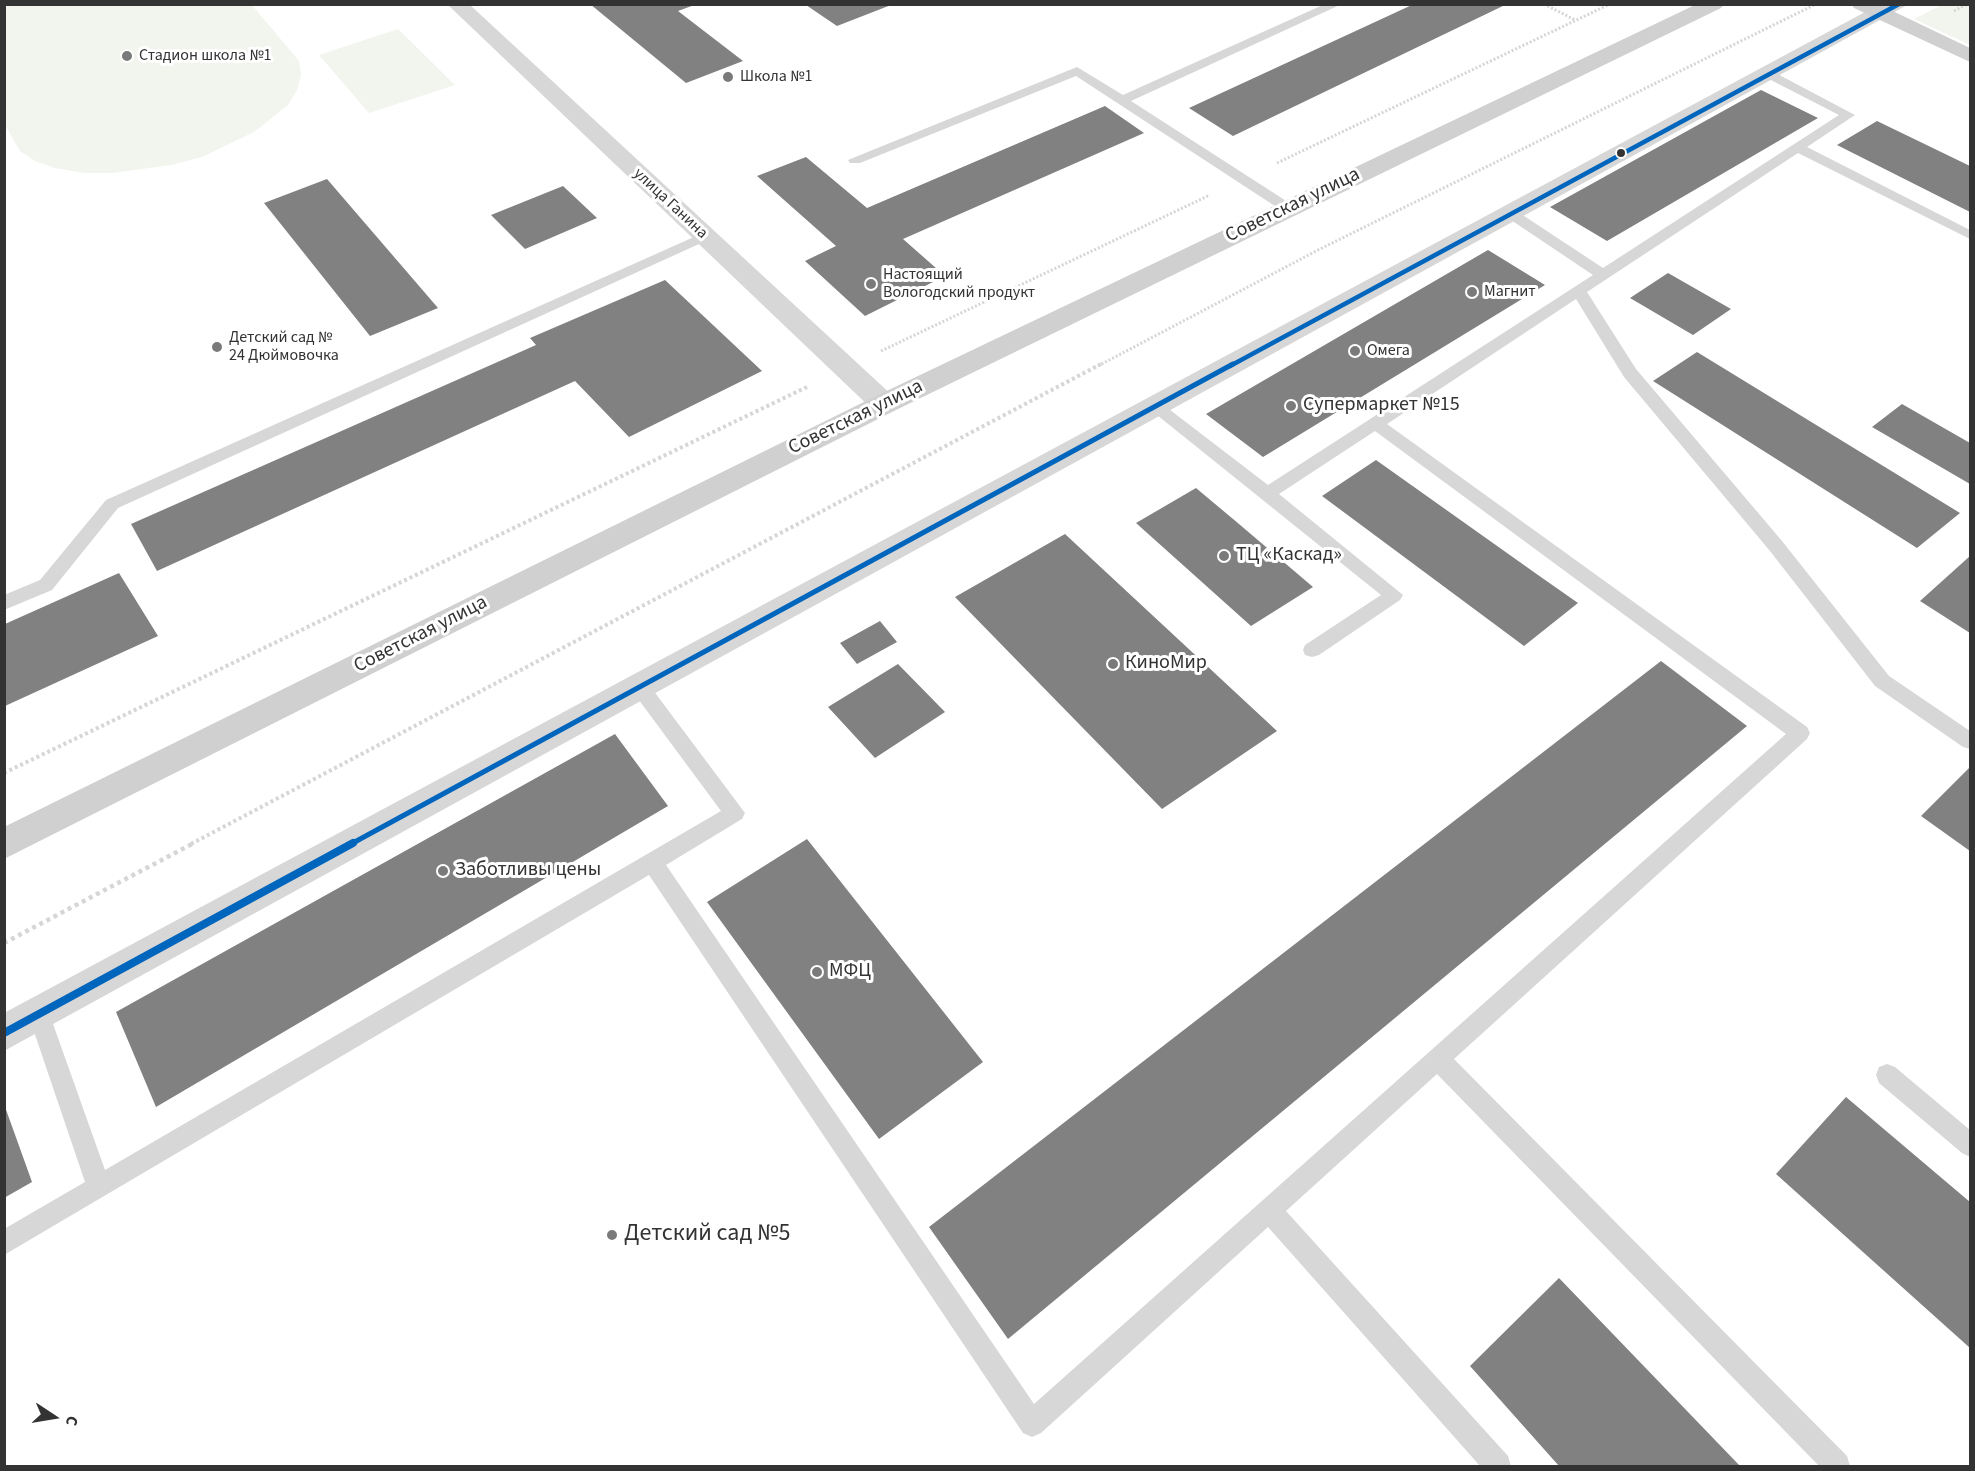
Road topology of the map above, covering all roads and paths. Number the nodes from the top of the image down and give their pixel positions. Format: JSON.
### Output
{"nodes":[{"id":1,"x":457,"y":4,"type":"edge"},
{"id":2,"x":1336,"y":4,"type":"edge"},
{"id":3,"x":1544,"y":4,"type":"edge"},
{"id":4,"x":1610,"y":4,"type":"edge"},
{"id":5,"x":1714,"y":4,"type":"edge"},
{"id":6,"x":1816,"y":4,"type":"edge"},
{"id":7,"x":1880,"y":7,"type":"edge"},
{"id":8,"x":1576,"y":21,"type":"junction"},
{"id":9,"x":1971,"y":56,"type":"edge"},
{"id":10,"x":1768,"y":73,"type":"junction"},
{"id":11,"x":1122,"y":100,"type":"junction"},
{"id":12,"x":1798,"y":148,"type":"junction"},
{"id":13,"x":855,"y":160,"type":"dead end"},
{"id":14,"x":1276,"y":163,"type":"dead end"},
{"id":15,"x":1212,"y":194,"type":"dead end"},
{"id":16,"x":1289,"y":208,"type":"junction"},
{"id":17,"x":1510,"y":213,"type":"junction"},
{"id":18,"x":1971,"y":235,"type":"edge"},
{"id":19,"x":705,"y":236,"type":"junction"},
{"id":20,"x":1603,"y":274,"type":"junction"},
{"id":21,"x":1578,"y":291,"type":"junction"},
{"id":22,"x":846,"y":368,"type":"junction"},
{"id":23,"x":884,"y":404,"type":"junction"},
{"id":24,"x":1155,"y":407,"type":"junction"},
{"id":25,"x":1375,"y":423,"type":"junction"},
{"id":26,"x":1267,"y":494,"type":"junction"},
{"id":27,"x":4,"y":603,"type":"edge"},
{"id":28,"x":1312,"y":651,"type":"dead end"},
{"id":29,"x":640,"y":687,"type":"junction"},
{"id":30,"x":1971,"y":741,"type":"edge"},
{"id":31,"x":4,"y":773,"type":"edge"},
{"id":32,"x":4,"y":844,"type":"edge"},
{"id":33,"x":652,"y":862,"type":"junction"},
{"id":34,"x":4,"y":943,"type":"edge"},
{"id":35,"x":39,"y":1014,"type":"junction"},
{"id":36,"x":4,"y":1033,"type":"edge"},
{"id":37,"x":1438,"y":1059,"type":"junction"},
{"id":38,"x":1887,"y":1076,"type":"dead end"},
{"id":39,"x":1971,"y":1145,"type":"edge"},
{"id":40,"x":99,"y":1187,"type":"junction"},
{"id":41,"x":1270,"y":1211,"type":"junction"},
{"id":42,"x":4,"y":1243,"type":"edge"},
{"id":43,"x":1498,"y":1467,"type":"edge"},
{"id":44,"x":1837,"y":1467,"type":"edge"}],
"edges":[{"from":1,"to":19,"type":"street","name":"улица Ганина"},
{"from":2,"to":11,"type":"lane"},
{"from":3,"to":8,"type":"path"},
{"from":4,"to":8,"type":"path"},
{"from":5,"to":16,"type":"main road","name":"Советская улица"},
{"from":6,"to":34,"type":"path"},
{"from":7,"to":9,"type":"main road"},
{"from":7,"to":10,"type":"street"},
{"from":8,"to":14,"type":"path"},
{"from":10,"to":12,"type":"lane"},
{"from":10,"to":17,"type":"street"},
{"from":11,"to":13,"type":"lane"},
{"from":11,"to":16,"type":"lane"},
{"from":12,"to":18,"type":"lane"},
{"from":12,"to":20,"type":"lane"},
{"from":15,"to":22,"type":"path"},
{"from":16,"to":23,"type":"main road","name":"Советская улица"},
{"from":17,"to":20,"type":"lane"},
{"from":17,"to":24,"type":"street"},
{"from":19,"to":22,"type":"street","name":"улица Ганина"},
{"from":19,"to":27,"type":"lane"},
{"from":20,"to":21,"type":"lane"},
{"from":21,"to":25,"type":"lane"},
{"from":21,"to":30,"type":"lane"},
{"from":22,"to":23,"type":"street","name":"улица Ганина"},
{"from":22,"to":31,"type":"path"},
{"from":23,"to":32,"type":"main road","name":"Советская улица"},
{"from":24,"to":26,"type":"lane"},
{"from":24,"to":29,"type":"street"},
{"from":25,"to":26,"type":"lane"},
{"from":25,"to":37,"type":"lane"},
{"from":26,"to":28,"type":"lane"},
{"from":29,"to":33,"type":"lane"},
{"from":29,"to":35,"type":"street"},
{"from":33,"to":40,"type":"lane"},
{"from":33,"to":41,"type":"lane"},
{"from":35,"to":36,"type":"street"},
{"from":35,"to":40,"type":"lane"},
{"from":37,"to":41,"type":"lane"},
{"from":37,"to":44,"type":"lane"},
{"from":38,"to":39,"type":"lane"},
{"from":40,"to":42,"type":"lane"},
{"from":41,"to":43,"type":"lane"}]}
